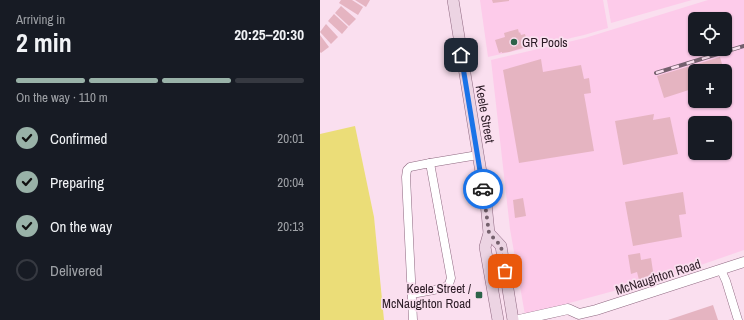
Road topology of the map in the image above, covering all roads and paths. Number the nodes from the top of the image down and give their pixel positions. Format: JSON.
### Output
{"nodes":[{"id":1,"x":453,"y":0,"type":"edge"},
{"id":2,"x":478,"y":155,"type":"junction"},
{"id":3,"x":430,"y":163,"type":"junction"},
{"id":4,"x":489,"y":233,"type":"junction"},
{"id":5,"x":744,"y":262,"type":"edge"},
{"id":6,"x":721,"y":270,"type":"junction"},
{"id":7,"x":412,"y":294,"type":"junction"},
{"id":8,"x":577,"y":317,"type":"edge"},
{"id":9,"x":413,"y":320,"type":"edge"},
{"id":10,"x":498,"y":320,"type":"edge"},
{"id":11,"x":513,"y":320,"type":"edge"},
{"id":12,"x":519,"y":320,"type":"edge"},
{"id":13,"x":738,"y":320,"type":"edge"}],
"edges":[{"from":1,"to":2,"type":"main road","name":"Keele Street"},
{"from":2,"to":3,"type":"street"},
{"from":2,"to":4,"type":"main road","name":"Keele Street"},
{"from":3,"to":7,"type":"street"},
{"from":3,"to":7,"type":"street"},
{"from":4,"to":10,"type":"main road","name":"Keele Street"},
{"from":4,"to":11,"type":"main road"},
{"from":5,"to":6,"type":"street","name":"McNaughton Road"},
{"from":6,"to":8,"type":"street","name":"McNaughton Road"},
{"from":6,"to":13,"type":"street"},
{"from":7,"to":9,"type":"street"},
{"from":8,"to":12,"type":"street","name":"McNaughton Road"}]}
